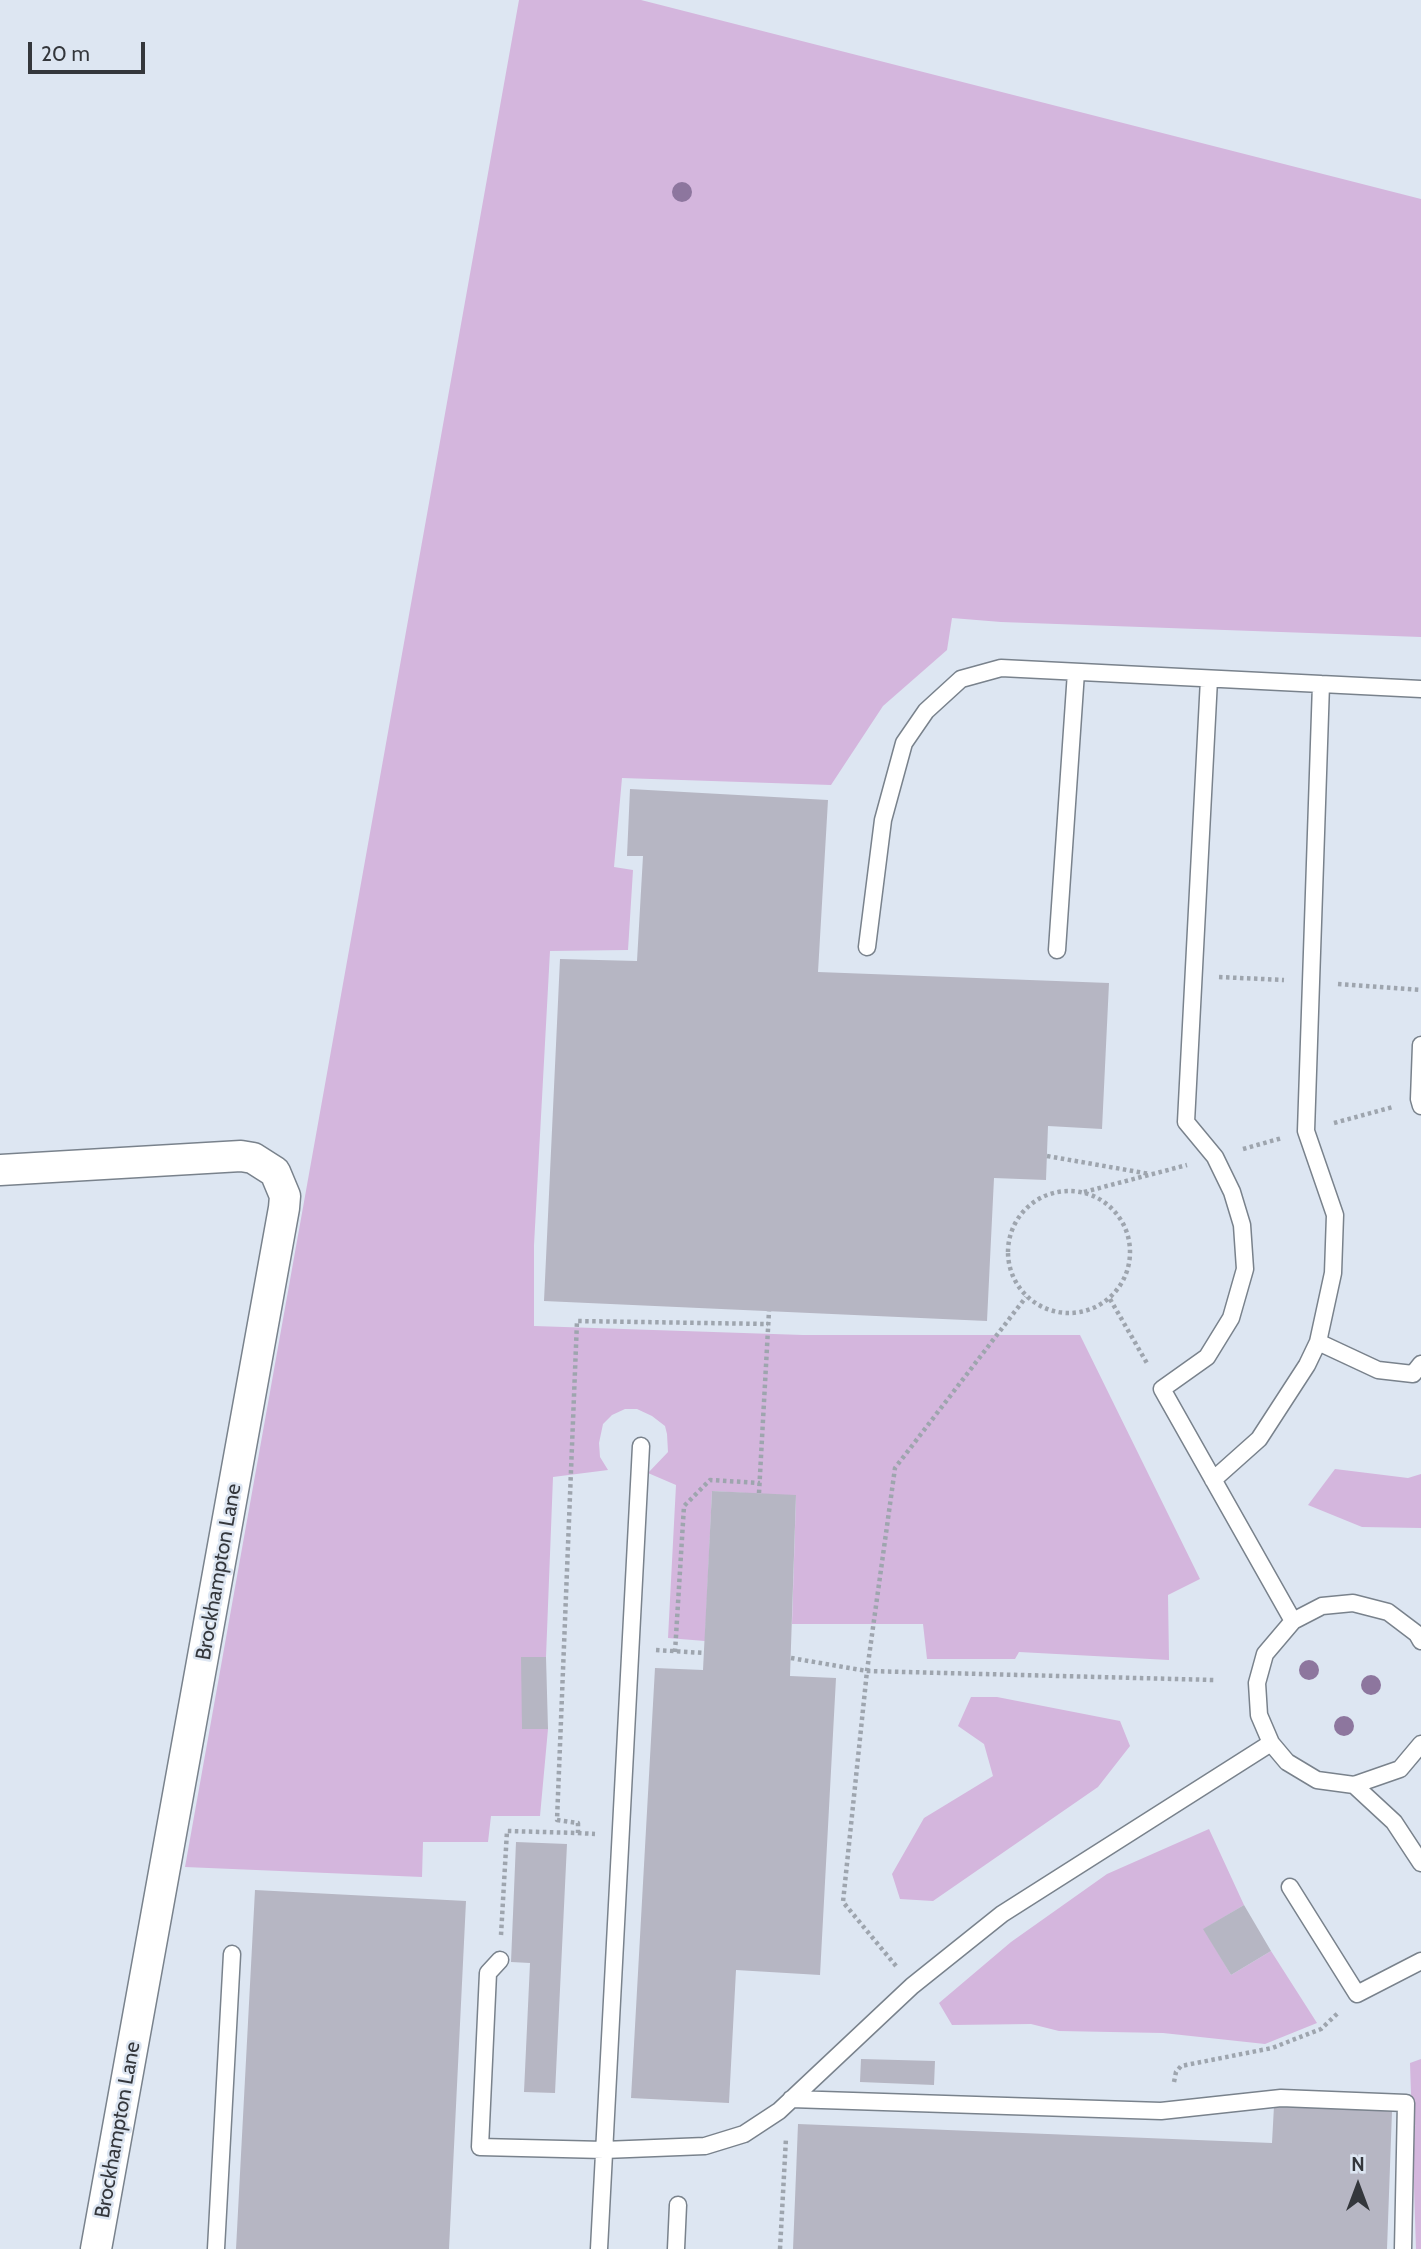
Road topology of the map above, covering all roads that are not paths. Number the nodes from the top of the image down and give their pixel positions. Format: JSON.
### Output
{"nodes":[{"id":1,"x":1076,"y":672,"type":"junction"},
{"id":2,"x":1209,"y":679,"type":"junction"},
{"id":3,"x":1321,"y":684,"type":"junction"},
{"id":4,"x":1421,"y":689,"type":"edge"},
{"id":5,"x":867,"y":947,"type":"dead end"},
{"id":6,"x":1056,"y":950,"type":"dead end"},
{"id":7,"x":1421,"y":1045,"type":"edge"},
{"id":8,"x":1421,"y":1106,"type":"edge"},
{"id":9,"x":0,"y":1170,"type":"edge"},
{"id":10,"x":1318,"y":1342,"type":"junction"},
{"id":11,"x":1421,"y":1364,"type":"edge"},
{"id":12,"x":641,"y":1446,"type":"dead end"},
{"id":13,"x":1213,"y":1480,"type":"junction"},
{"id":14,"x":1293,"y":1621,"type":"junction"},
{"id":15,"x":1420,"y":1636,"type":"edge"},
{"id":16,"x":1271,"y":1743,"type":"junction"},
{"id":17,"x":1421,"y":1744,"type":"edge"},
{"id":18,"x":1354,"y":1785,"type":"junction"},
{"id":19,"x":1421,"y":1863,"type":"edge"},
{"id":20,"x":1290,"y":1887,"type":"dead end"},
{"id":21,"x":232,"y":1954,"type":"dead end"},
{"id":22,"x":500,"y":1960,"type":"road end"},
{"id":23,"x":1421,"y":1961,"type":"edge"},
{"id":24,"x":791,"y":2099,"type":"junction"},
{"id":25,"x":604,"y":2150,"type":"junction"},
{"id":26,"x":678,"y":2205,"type":"dead end"},
{"id":27,"x":96,"y":2249,"type":"edge"},
{"id":28,"x":216,"y":2249,"type":"edge"},
{"id":29,"x":599,"y":2249,"type":"edge"},
{"id":30,"x":676,"y":2249,"type":"edge"},
{"id":31,"x":1403,"y":2249,"type":"edge"}],
"edges":[{"from":1,"to":2,"type":"lane"},
{"from":1,"to":5,"type":"lane"},
{"from":1,"to":6,"type":"lane"},
{"from":2,"to":3,"type":"lane"},
{"from":2,"to":13,"type":"lane"},
{"from":3,"to":4,"type":"lane"},
{"from":3,"to":10,"type":"lane"},
{"from":7,"to":8,"type":"lane"},
{"from":9,"to":27,"type":"street","name":"Brockhampton Lane"},
{"from":10,"to":11,"type":"lane"},
{"from":10,"to":13,"type":"lane"},
{"from":12,"to":25,"type":"lane"},
{"from":13,"to":14,"type":"lane"},
{"from":14,"to":15,"type":"lane"},
{"from":14,"to":16,"type":"lane"},
{"from":16,"to":18,"type":"lane"},
{"from":16,"to":24,"type":"lane"},
{"from":17,"to":18,"type":"lane"},
{"from":18,"to":19,"type":"lane"},
{"from":20,"to":23,"type":"lane"},
{"from":21,"to":28,"type":"lane"},
{"from":22,"to":25,"type":"lane"},
{"from":24,"to":25,"type":"lane"},
{"from":24,"to":31,"type":"lane"},
{"from":25,"to":29,"type":"lane"},
{"from":26,"to":30,"type":"lane"}]}
